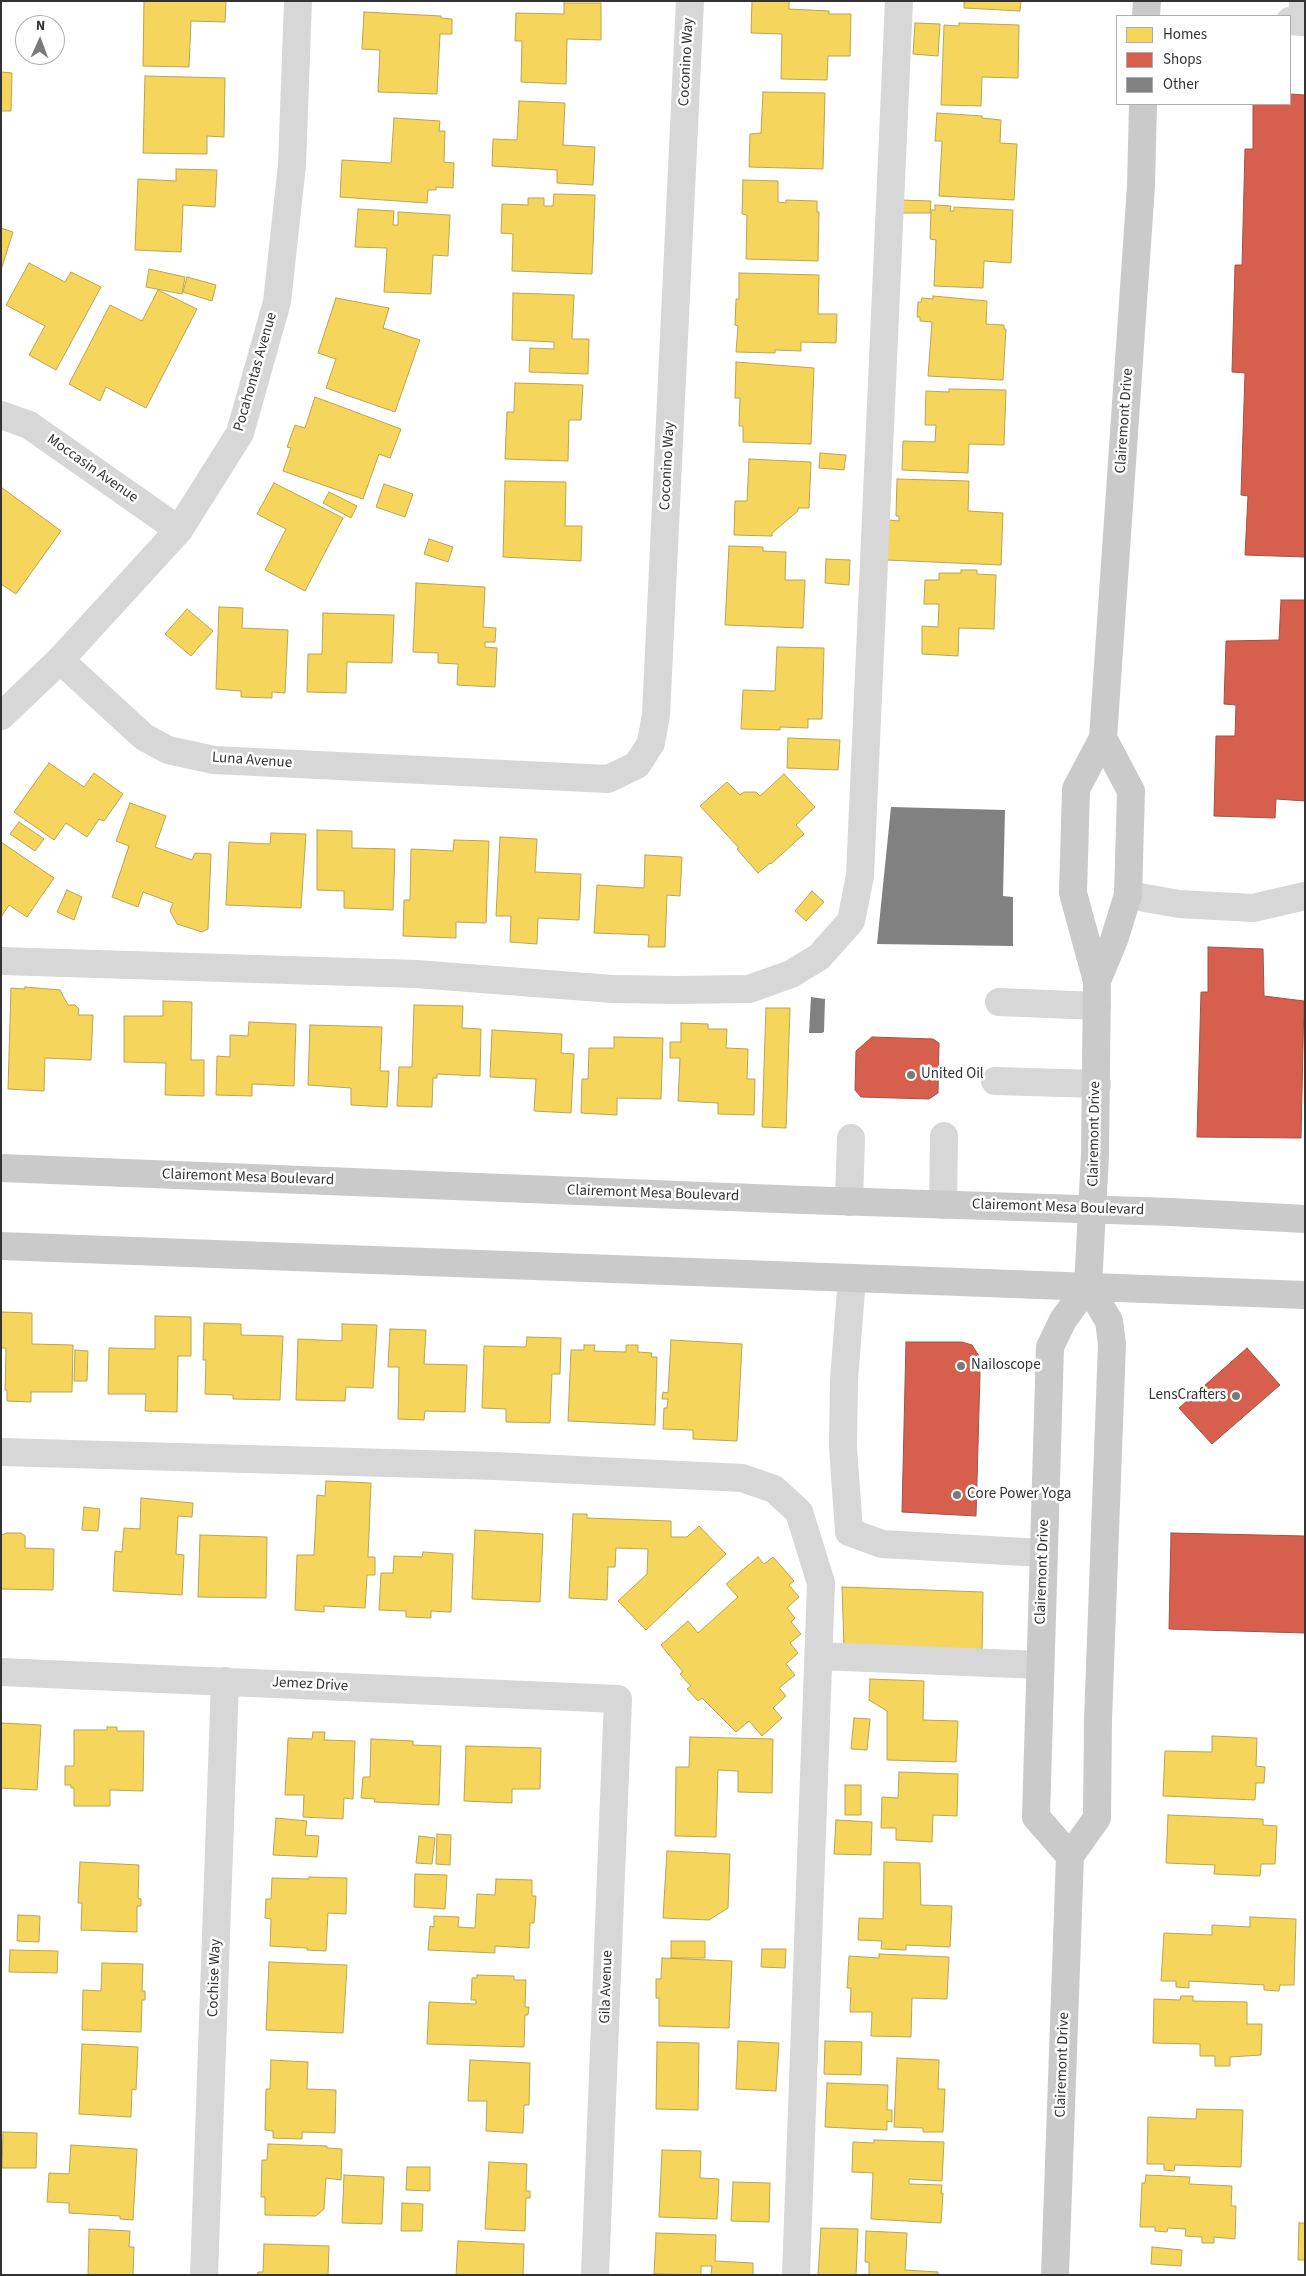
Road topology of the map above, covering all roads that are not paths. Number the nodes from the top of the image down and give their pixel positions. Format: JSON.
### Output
{"nodes":[{"id":1,"x":298,"y":1,"type":"edge"},
{"id":2,"x":690,"y":1,"type":"edge"},
{"id":3,"x":899,"y":1,"type":"edge"},
{"id":4,"x":1147,"y":1,"type":"edge"},
{"id":5,"x":1303,"y":1,"type":"edge"},
{"id":6,"x":1146,"y":15,"type":"edge"},
{"id":7,"x":1291,"y":21,"type":"edge"},
{"id":8,"x":1143,"y":105,"type":"edge"},
{"id":9,"x":1,"y":415,"type":"edge"},
{"id":10,"x":179,"y":530,"type":"junction"},
{"id":11,"x":60,"y":660,"type":"junction"},
{"id":12,"x":1,"y":716,"type":"edge"},
{"id":13,"x":1103,"y":738,"type":"junction"},
{"id":14,"x":478,"y":772,"type":"joint"},
{"id":15,"x":1128,"y":895,"type":"junction"},
{"id":16,"x":1305,"y":896,"type":"edge"},
{"id":17,"x":1,"y":961,"type":"edge"},
{"id":18,"x":1097,"y":993,"type":"junction"},
{"id":19,"x":999,"y":1002,"type":"dead end"},
{"id":20,"x":995,"y":1081,"type":"dead end"},
{"id":21,"x":1097,"y":1084,"type":"junction"},
{"id":22,"x":944,"y":1136,"type":"dead end"},
{"id":23,"x":851,"y":1138,"type":"dead end"},
{"id":24,"x":1,"y":1168,"type":"edge"},
{"id":25,"x":849,"y":1202,"type":"junction"},
{"id":26,"x":943,"y":1205,"type":"junction"},
{"id":27,"x":1094,"y":1210,"type":"junction"},
{"id":28,"x":1305,"y":1219,"type":"edge"},
{"id":29,"x":1,"y":1246,"type":"edge"},
{"id":30,"x":852,"y":1278,"type":"junction"},
{"id":31,"x":1088,"y":1286,"type":"junction"},
{"id":32,"x":1305,"y":1295,"type":"edge"},
{"id":33,"x":1,"y":1452,"type":"edge"},
{"id":34,"x":1044,"y":1553,"type":"junction"},
{"id":35,"x":819,"y":1656,"type":"junction"},
{"id":36,"x":1040,"y":1665,"type":"junction"},
{"id":37,"x":1,"y":1672,"type":"edge"},
{"id":38,"x":225,"y":1681,"type":"junction"},
{"id":39,"x":618,"y":1699,"type":"joint"},
{"id":40,"x":1070,"y":1856,"type":"junction"},
{"id":41,"x":204,"y":2275,"type":"edge"},
{"id":42,"x":595,"y":2275,"type":"edge"},
{"id":43,"x":796,"y":2275,"type":"edge"},
{"id":44,"x":1056,"y":2275,"type":"edge"}],
"edges":[{"from":1,"to":10,"type":"street","name":"Pocahontas Avenue"},
{"from":2,"to":14,"type":"street","name":"Coconino Way"},
{"from":3,"to":17,"type":"street"},
{"from":4,"to":6,"type":"main road"},
{"from":5,"to":7,"type":"street"},
{"from":8,"to":13,"type":"main road","name":"Clairemont Drive"},
{"from":9,"to":10,"type":"street","name":"Moccasin Avenue"},
{"from":10,"to":11,"type":"street","name":"Pocahontas Avenue"},
{"from":11,"to":12,"type":"street","name":"Pocahontas Avenue"},
{"from":11,"to":14,"type":"street","name":"Luna Avenue"},
{"from":13,"to":15,"type":"main road","name":"Clairemont Drive"},
{"from":13,"to":18,"type":"main road","name":"Clairemont Drive"},
{"from":15,"to":16,"type":"street"},
{"from":15,"to":18,"type":"main road","name":"Clairemont Drive"},
{"from":18,"to":19,"type":"street"},
{"from":18,"to":21,"type":"main road","name":"Clairemont Drive"},
{"from":20,"to":21,"type":"street"},
{"from":21,"to":27,"type":"main road","name":"Clairemont Drive"},
{"from":22,"to":26,"type":"street"},
{"from":23,"to":25,"type":"street"},
{"from":24,"to":25,"type":"main road","name":"Clairemont Mesa Boulevard"},
{"from":25,"to":26,"type":"main road","name":"Clairemont Mesa Boulevard"},
{"from":26,"to":27,"type":"main road","name":"Clairemont Mesa Boulevard"},
{"from":27,"to":28,"type":"main road","name":"Clairemont Mesa Boulevard"},
{"from":27,"to":31,"type":"main road","name":"Clairemont Drive"},
{"from":29,"to":30,"type":"main road"},
{"from":30,"to":31,"type":"main road"},
{"from":30,"to":34,"type":"street"},
{"from":31,"to":32,"type":"main road"},
{"from":31,"to":34,"type":"main road","name":"Clairemont Drive"},
{"from":31,"to":40,"type":"main road"},
{"from":33,"to":35,"type":"street"},
{"from":34,"to":36,"type":"main road","name":"Clairemont Drive"},
{"from":35,"to":36,"type":"street"},
{"from":35,"to":43,"type":"street"},
{"from":36,"to":40,"type":"main road","name":"Clairemont Drive"},
{"from":37,"to":38,"type":"street","name":"Jemez Drive"},
{"from":38,"to":39,"type":"street","name":"Jemez Drive"},
{"from":38,"to":41,"type":"street","name":"Cochise Way"},
{"from":39,"to":42,"type":"street","name":"Gila Avenue"},
{"from":40,"to":44,"type":"main road","name":"Clairemont Drive"}]}
